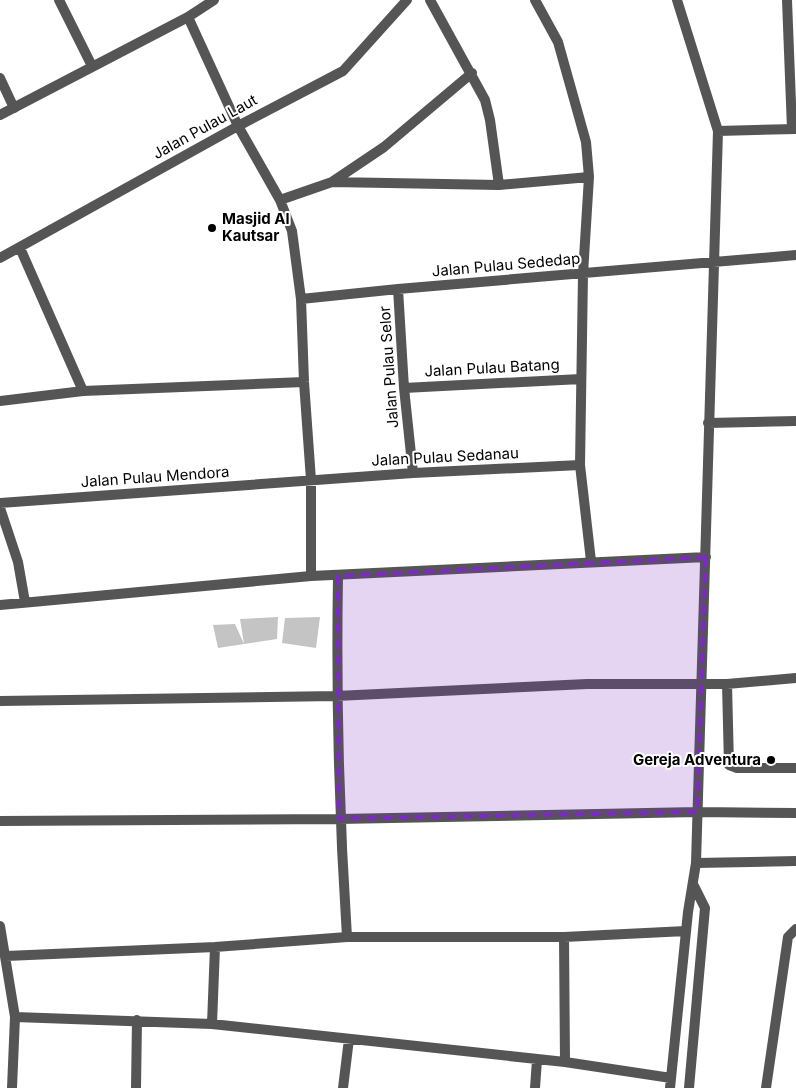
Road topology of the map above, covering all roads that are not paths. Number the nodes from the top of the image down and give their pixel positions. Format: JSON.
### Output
{"nodes":[{"id":1,"x":59,"y":0,"type":"edge"},
{"id":2,"x":214,"y":0,"type":"edge"},
{"id":3,"x":407,"y":0,"type":"edge"},
{"id":4,"x":430,"y":0,"type":"edge"},
{"id":5,"x":535,"y":0,"type":"edge"},
{"id":6,"x":677,"y":0,"type":"edge"},
{"id":7,"x":787,"y":0,"type":"edge"},
{"id":8,"x":188,"y":17,"type":"junction"},
{"id":9,"x":92,"y":66,"type":"junction"},
{"id":10,"x":472,"y":73,"type":"junction"},
{"id":11,"x":0,"y":78,"type":"edge"},
{"id":12,"x":14,"y":108,"type":"junction"},
{"id":13,"x":0,"y":115,"type":"edge"},
{"id":14,"x":238,"y":126,"type":"junction"},
{"id":15,"x":794,"y":129,"type":"edge"},
{"id":16,"x":718,"y":130,"type":"junction"},
{"id":17,"x":589,"y":177,"type":"junction"},
{"id":18,"x":332,"y":182,"type":"junction"},
{"id":19,"x":498,"y":185,"type":"junction"},
{"id":20,"x":280,"y":200,"type":"junction"},
{"id":21,"x":20,"y":248,"type":"junction"},
{"id":22,"x":796,"y":255,"type":"edge"},
{"id":23,"x":0,"y":258,"type":"edge"},
{"id":24,"x":714,"y":262,"type":"junction"},
{"id":25,"x":583,"y":274,"type":"junction"},
{"id":26,"x":398,"y":288,"type":"junction"},
{"id":27,"x":301,"y":299,"type":"junction"},
{"id":28,"x":581,"y":378,"type":"junction"},
{"id":29,"x":304,"y":382,"type":"junction"},
{"id":30,"x":404,"y":388,"type":"junction"},
{"id":31,"x":83,"y":391,"type":"junction"},
{"id":32,"x":0,"y":400,"type":"edge"},
{"id":33,"x":796,"y":421,"type":"edge"},
{"id":34,"x":708,"y":423,"type":"junction"},
{"id":35,"x":580,"y":465,"type":"junction"},
{"id":36,"x":413,"y":473,"type":"junction"},
{"id":37,"x":311,"y":480,"type":"junction"},
{"id":38,"x":0,"y":502,"type":"edge"},
{"id":39,"x":0,"y":508,"type":"edge"},
{"id":40,"x":706,"y":556,"type":"junction"},
{"id":41,"x":591,"y":561,"type":"junction"},
{"id":42,"x":311,"y":576,"type":"junction"},
{"id":43,"x":338,"y":576,"type":"junction"},
{"id":44,"x":25,"y":602,"type":"junction"},
{"id":45,"x":0,"y":605,"type":"edge"},
{"id":46,"x":796,"y":678,"type":"edge"},
{"id":47,"x":703,"y":683,"type":"junction"},
{"id":48,"x":727,"y":684,"type":"junction"},
{"id":49,"x":336,"y":696,"type":"junction"},
{"id":50,"x":0,"y":701,"type":"edge"},
{"id":51,"x":796,"y":768,"type":"edge"},
{"id":52,"x":698,"y":812,"type":"junction"},
{"id":53,"x":796,"y":812,"type":"edge"},
{"id":54,"x":339,"y":819,"type":"junction"},
{"id":55,"x":0,"y":820,"type":"edge"},
{"id":56,"x":796,"y":861,"type":"edge"},
{"id":57,"x":696,"y":863,"type":"junction"},
{"id":58,"x":694,"y":886,"type":"junction"},
{"id":59,"x":0,"y":926,"type":"edge"},
{"id":60,"x":796,"y":929,"type":"edge"},
{"id":61,"x":686,"y":931,"type":"junction"},
{"id":62,"x":347,"y":937,"type":"junction"},
{"id":63,"x":564,"y":937,"type":"junction"},
{"id":64,"x":215,"y":947,"type":"junction"},
{"id":65,"x":6,"y":956,"type":"junction"},
{"id":66,"x":15,"y":1017,"type":"junction"},
{"id":67,"x":137,"y":1020,"type":"junction"},
{"id":68,"x":212,"y":1024,"type":"junction"},
{"id":69,"x":349,"y":1039,"type":"junction"},
{"id":70,"x":538,"y":1060,"type":"junction"},
{"id":71,"x":565,"y":1062,"type":"junction"},
{"id":72,"x":670,"y":1083,"type":"edge"},
{"id":73,"x":12,"y":1088,"type":"edge"},
{"id":74,"x":136,"y":1088,"type":"edge"},
{"id":75,"x":343,"y":1088,"type":"edge"},
{"id":76,"x":535,"y":1088,"type":"edge"},
{"id":77,"x":689,"y":1088,"type":"edge"},
{"id":78,"x":766,"y":1088,"type":"edge"}],
"edges":[{"from":1,"to":9,"type":"street"},
{"from":2,"to":8,"type":"street"},
{"from":3,"to":14,"type":"street","name":"Jalan Pulau Laut"},
{"from":4,"to":10,"type":"street"},
{"from":5,"to":17,"type":"street"},
{"from":6,"to":16,"type":"street"},
{"from":7,"to":15,"type":"street"},
{"from":8,"to":9,"type":"street"},
{"from":8,"to":14,"type":"street"},
{"from":9,"to":12,"type":"street"},
{"from":10,"to":18,"type":"street"},
{"from":10,"to":19,"type":"street"},
{"from":11,"to":12,"type":"street"},
{"from":12,"to":13,"type":"street"},
{"from":14,"to":20,"type":"street"},
{"from":14,"to":21,"type":"street","name":"Jalan Pulau Laut"},
{"from":15,"to":16,"type":"street"},
{"from":16,"to":24,"type":"street"},
{"from":17,"to":19,"type":"street"},
{"from":17,"to":25,"type":"street"},
{"from":18,"to":19,"type":"street"},
{"from":18,"to":20,"type":"street"},
{"from":20,"to":27,"type":"street"},
{"from":21,"to":23,"type":"street","name":"Jalan Pulau Laut"},
{"from":21,"to":31,"type":"street"},
{"from":22,"to":24,"type":"street","name":"Jalan Pulau Sededap"},
{"from":24,"to":25,"type":"street","name":"Jalan Pulau Sededap"},
{"from":24,"to":34,"type":"street"},
{"from":25,"to":26,"type":"street","name":"Jalan Pulau Sededap"},
{"from":25,"to":28,"type":"street"},
{"from":26,"to":27,"type":"street","name":"Jalan Pulau Sededap"},
{"from":26,"to":30,"type":"street","name":"Jalan Pulau Selor"},
{"from":27,"to":29,"type":"street"},
{"from":28,"to":30,"type":"street","name":"Jalan Pulau Batang"},
{"from":28,"to":35,"type":"street"},
{"from":29,"to":31,"type":"street"},
{"from":29,"to":37,"type":"street"},
{"from":30,"to":36,"type":"street","name":"Jalan Pulau Selor"},
{"from":31,"to":32,"type":"street"},
{"from":33,"to":34,"type":"street"},
{"from":34,"to":40,"type":"street"},
{"from":35,"to":36,"type":"street","name":"Jalan Pulau Sedanau"},
{"from":35,"to":41,"type":"street"},
{"from":36,"to":37,"type":"street","name":"Jalan Pulau Sedanau"},
{"from":37,"to":38,"type":"street","name":"Jalan Pulau Mendora"},
{"from":37,"to":42,"type":"street"},
{"from":39,"to":44,"type":"street"},
{"from":40,"to":41,"type":"street"},
{"from":40,"to":47,"type":"street"},
{"from":41,"to":43,"type":"street"},
{"from":42,"to":43,"type":"street"},
{"from":42,"to":44,"type":"street"},
{"from":43,"to":49,"type":"street"},
{"from":44,"to":45,"type":"street"},
{"from":46,"to":48,"type":"street"},
{"from":47,"to":48,"type":"street"},
{"from":47,"to":49,"type":"street"},
{"from":47,"to":52,"type":"street"},
{"from":48,"to":51,"type":"street"},
{"from":49,"to":50,"type":"street"},
{"from":49,"to":54,"type":"street"},
{"from":52,"to":53,"type":"street"},
{"from":52,"to":54,"type":"street"},
{"from":52,"to":57,"type":"street"},
{"from":54,"to":55,"type":"street"},
{"from":54,"to":62,"type":"street"},
{"from":56,"to":57,"type":"street"},
{"from":57,"to":58,"type":"street"},
{"from":58,"to":61,"type":"street"},
{"from":58,"to":77,"type":"street"},
{"from":59,"to":65,"type":"street"},
{"from":60,"to":78,"type":"street"},
{"from":61,"to":63,"type":"street"},
{"from":61,"to":72,"type":"street"},
{"from":62,"to":63,"type":"street"},
{"from":62,"to":64,"type":"street"},
{"from":63,"to":71,"type":"street"},
{"from":64,"to":65,"type":"street"},
{"from":64,"to":68,"type":"street"},
{"from":65,"to":66,"type":"street"},
{"from":66,"to":67,"type":"street"},
{"from":66,"to":73,"type":"street"},
{"from":67,"to":68,"type":"street"},
{"from":67,"to":74,"type":"street"},
{"from":68,"to":69,"type":"street"},
{"from":69,"to":70,"type":"street"},
{"from":69,"to":75,"type":"street"},
{"from":70,"to":71,"type":"street"},
{"from":70,"to":76,"type":"street"},
{"from":71,"to":72,"type":"street"}]}
